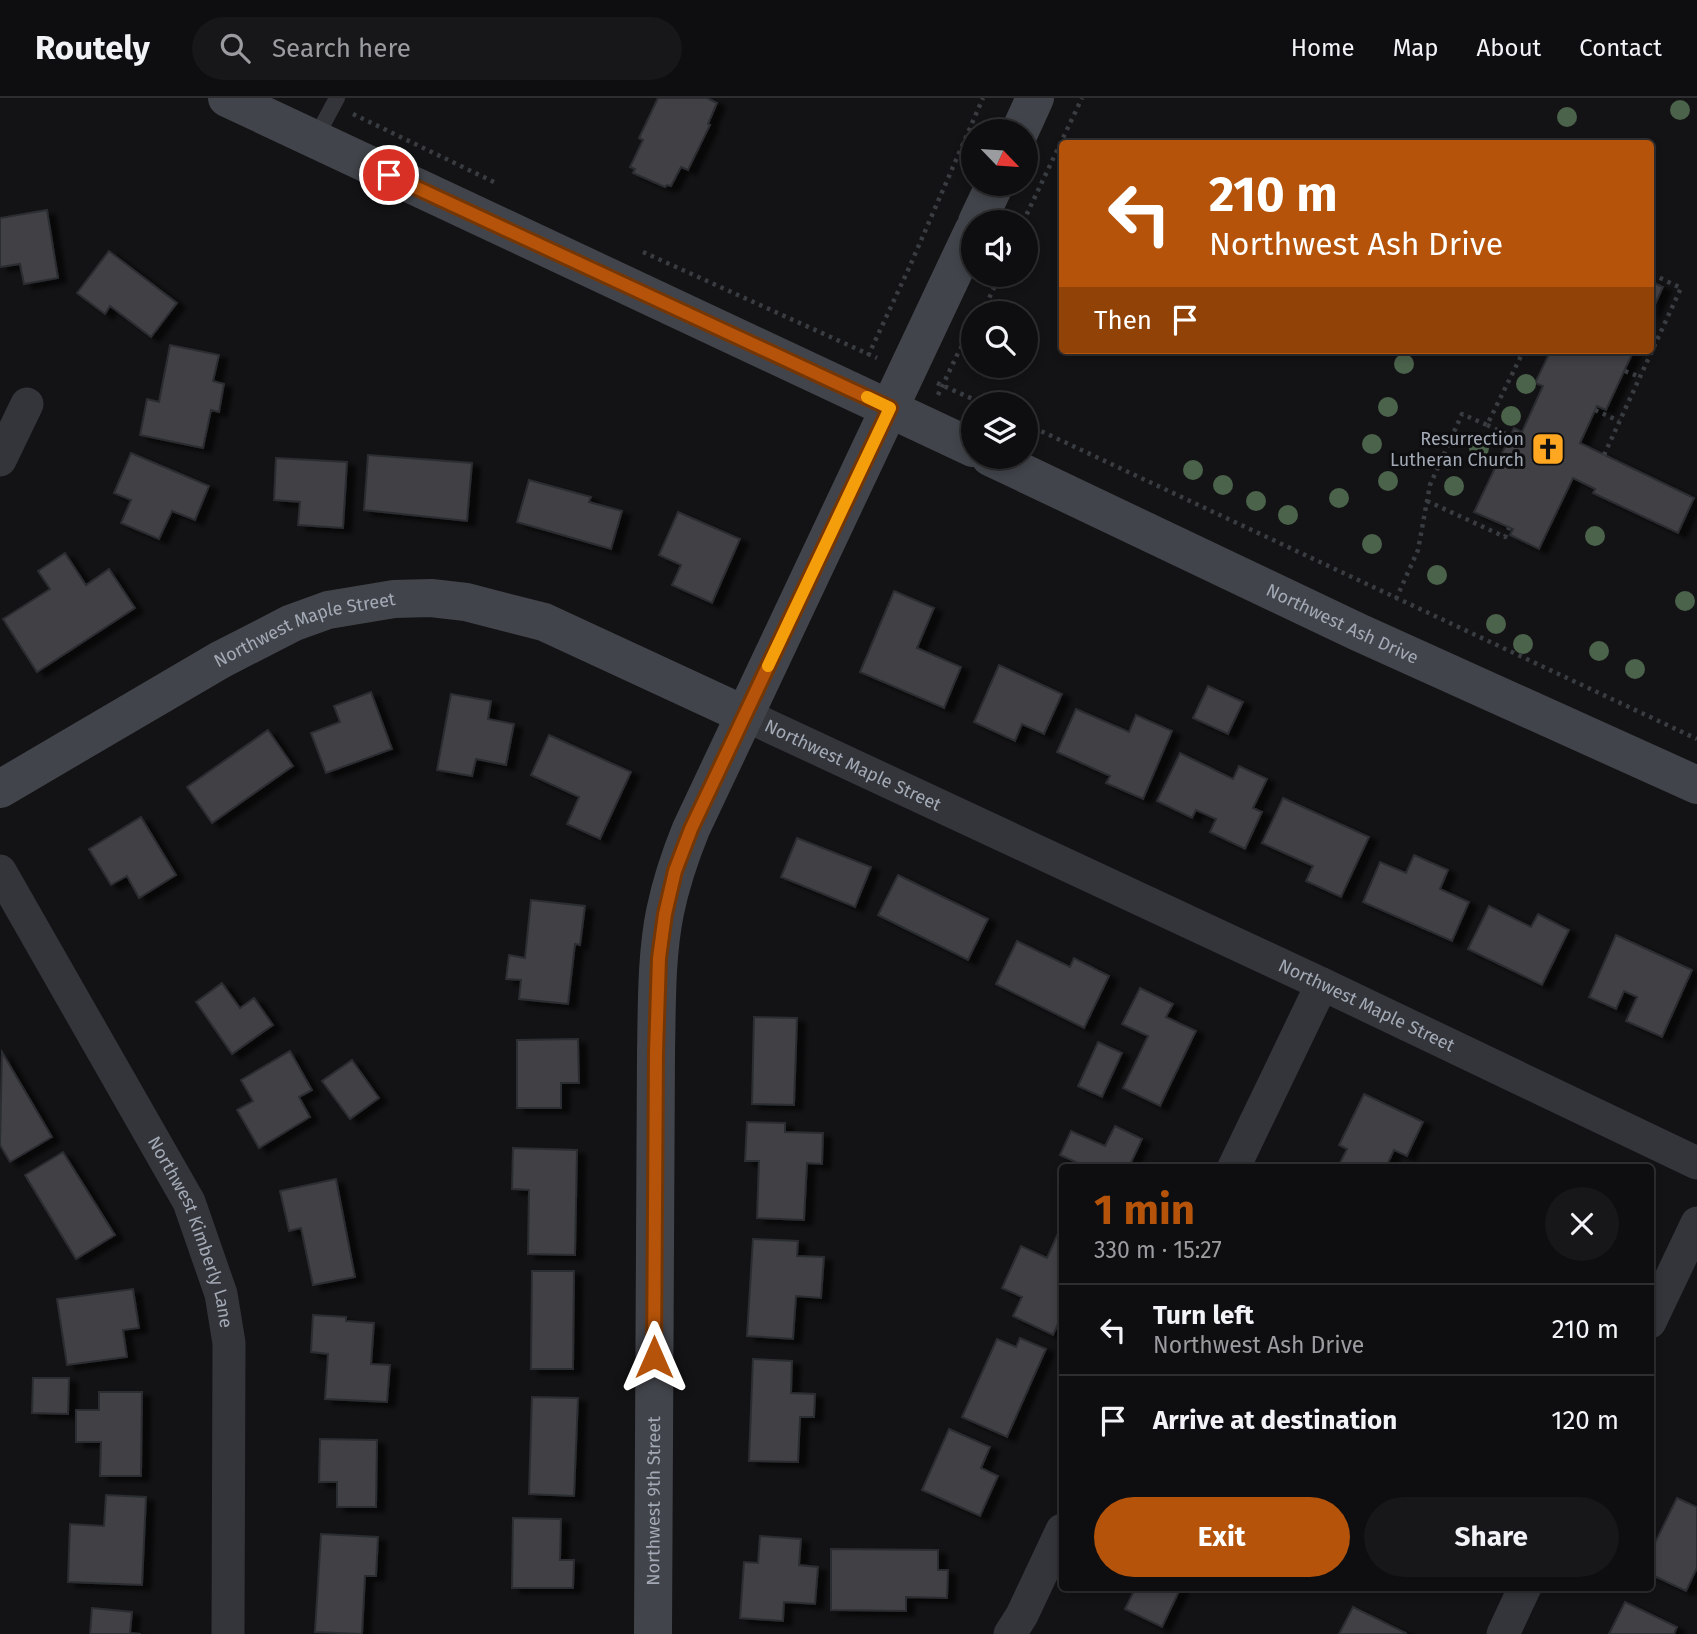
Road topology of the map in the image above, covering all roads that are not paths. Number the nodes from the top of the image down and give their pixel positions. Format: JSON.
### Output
{"nodes":[{"id":1,"x":227,"y":98,"type":"edge"},
{"id":2,"x":1035,"y":98,"type":"edge"},
{"id":3,"x":336,"y":101,"type":"edge"},
{"id":4,"x":1025,"y":119,"type":"edge"},
{"id":5,"x":315,"y":140,"type":"junction"},
{"id":6,"x":961,"y":257,"type":"edge"},
{"id":7,"x":27,"y":404,"type":"dead end"},
{"id":8,"x":906,"y":416,"type":"junction"},
{"id":9,"x":961,"y":443,"type":"edge"},
{"id":10,"x":0,"y":460,"type":"edge"},
{"id":11,"x":1015,"y":469,"type":"edge"},
{"id":12,"x":745,"y":715,"type":"junction"},
{"id":13,"x":1697,"y":785,"type":"edge"},
{"id":14,"x":0,"y":789,"type":"edge"},
{"id":15,"x":0,"y":871,"type":"edge"},
{"id":16,"x":1322,"y":984,"type":"junction"},
{"id":17,"x":1697,"y":1163,"type":"edge"},
{"id":18,"x":1235,"y":1164,"type":"edge"},
{"id":19,"x":1697,"y":1223,"type":"edge"},
{"id":20,"x":1654,"y":1314,"type":"edge"},
{"id":21,"x":1059,"y":1536,"type":"edge"},
{"id":22,"x":1523,"y":1591,"type":"edge"},
{"id":23,"x":228,"y":1634,"type":"edge"},
{"id":24,"x":653,"y":1634,"type":"edge"},
{"id":25,"x":1010,"y":1634,"type":"edge"},
{"id":26,"x":1503,"y":1634,"type":"edge"}],
"edges":[{"from":1,"to":5,"type":"street"},
{"from":2,"to":4,"type":"street"},
{"from":3,"to":5,"type":"lane"},
{"from":5,"to":8,"type":"street"},
{"from":6,"to":8,"type":"street","name":"Northwest 9th Street"},
{"from":7,"to":10,"type":"street"},
{"from":8,"to":9,"type":"street"},
{"from":8,"to":12,"type":"street","name":"Northwest 9th Street"},
{"from":11,"to":13,"type":"street","name":"Northwest Ash Drive"},
{"from":12,"to":14,"type":"street","name":"Northwest Maple Street"},
{"from":12,"to":16,"type":"street","name":"Northwest Maple Street"},
{"from":12,"to":24,"type":"street","name":"Northwest 9th Street"},
{"from":15,"to":23,"type":"street","name":"Northwest Kimberly Lane"},
{"from":16,"to":17,"type":"street","name":"Northwest Maple Street"},
{"from":16,"to":18,"type":"street"},
{"from":19,"to":20,"type":"street"},
{"from":21,"to":25,"type":"street"},
{"from":22,"to":26,"type":"street"}]}
